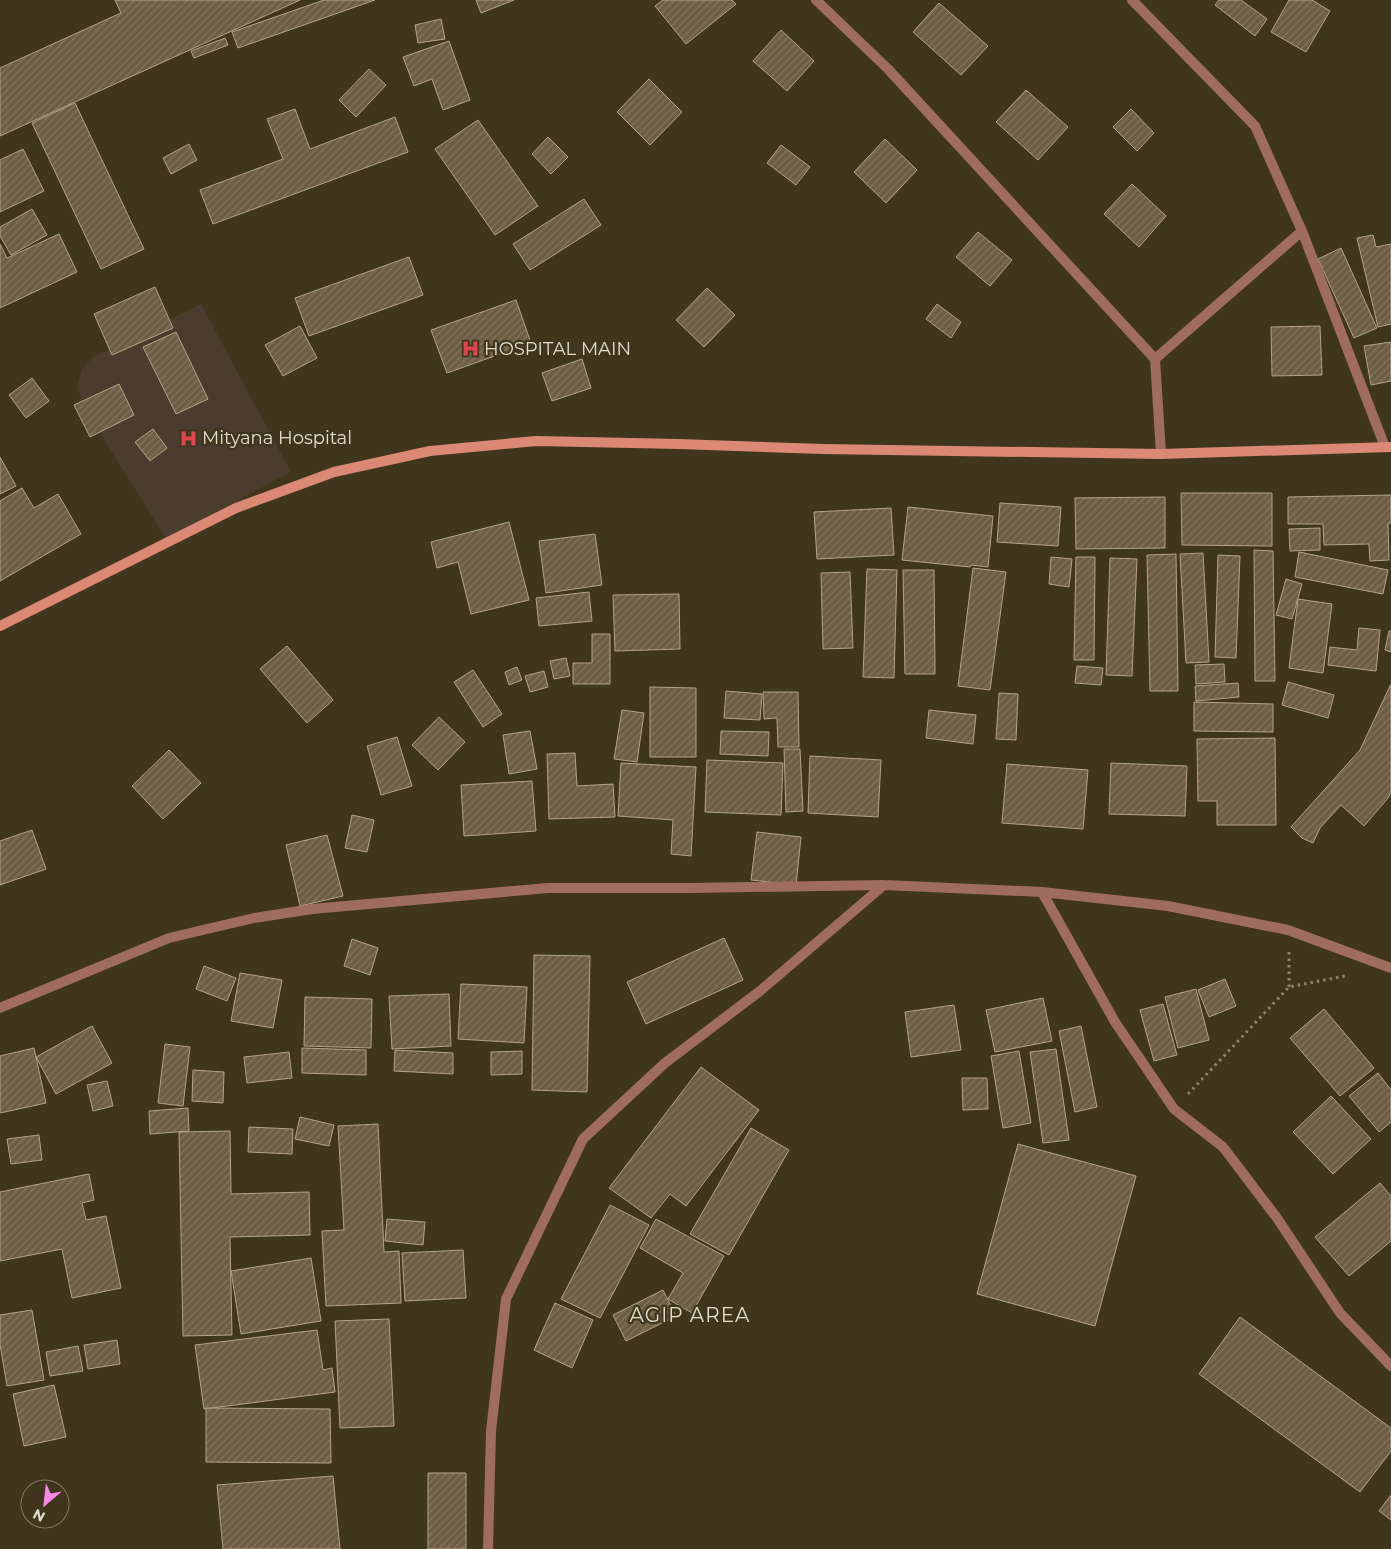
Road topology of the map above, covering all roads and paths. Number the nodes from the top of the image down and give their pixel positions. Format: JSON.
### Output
{"nodes":[{"id":1,"x":816,"y":0,"type":"edge"},
{"id":2,"x":1132,"y":0,"type":"edge"},
{"id":3,"x":1302,"y":231,"type":"junction"},
{"id":4,"x":1156,"y":359,"type":"junction"},
{"id":5,"x":1388,"y":447,"type":"edge"},
{"id":6,"x":1161,"y":454,"type":"junction"},
{"id":7,"x":0,"y":626,"type":"edge"},
{"id":8,"x":884,"y":885,"type":"junction"},
{"id":9,"x":1042,"y":892,"type":"junction"},
{"id":10,"x":1288,"y":930,"type":"junction"},
{"id":11,"x":1390,"y":966,"type":"edge"},
{"id":12,"x":1353,"y":974,"type":"dead end"},
{"id":13,"x":1289,"y":987,"type":"junction"},
{"id":14,"x":0,"y":1008,"type":"edge"},
{"id":15,"x":1174,"y":1109,"type":"junction"},
{"id":16,"x":1391,"y":1366,"type":"edge"},
{"id":17,"x":488,"y":1549,"type":"edge"}],
"edges":[{"from":1,"to":4,"type":"street"},
{"from":2,"to":3,"type":"street"},
{"from":3,"to":4,"type":"street"},
{"from":3,"to":5,"type":"street"},
{"from":4,"to":6,"type":"street"},
{"from":5,"to":6,"type":"main road"},
{"from":6,"to":7,"type":"main road"},
{"from":8,"to":9,"type":"street"},
{"from":8,"to":14,"type":"street"},
{"from":8,"to":17,"type":"street"},
{"from":9,"to":10,"type":"street"},
{"from":9,"to":15,"type":"street"},
{"from":10,"to":11,"type":"street"},
{"from":10,"to":13,"type":"path"},
{"from":12,"to":13,"type":"path"},
{"from":13,"to":15,"type":"path"},
{"from":15,"to":16,"type":"street"}]}
